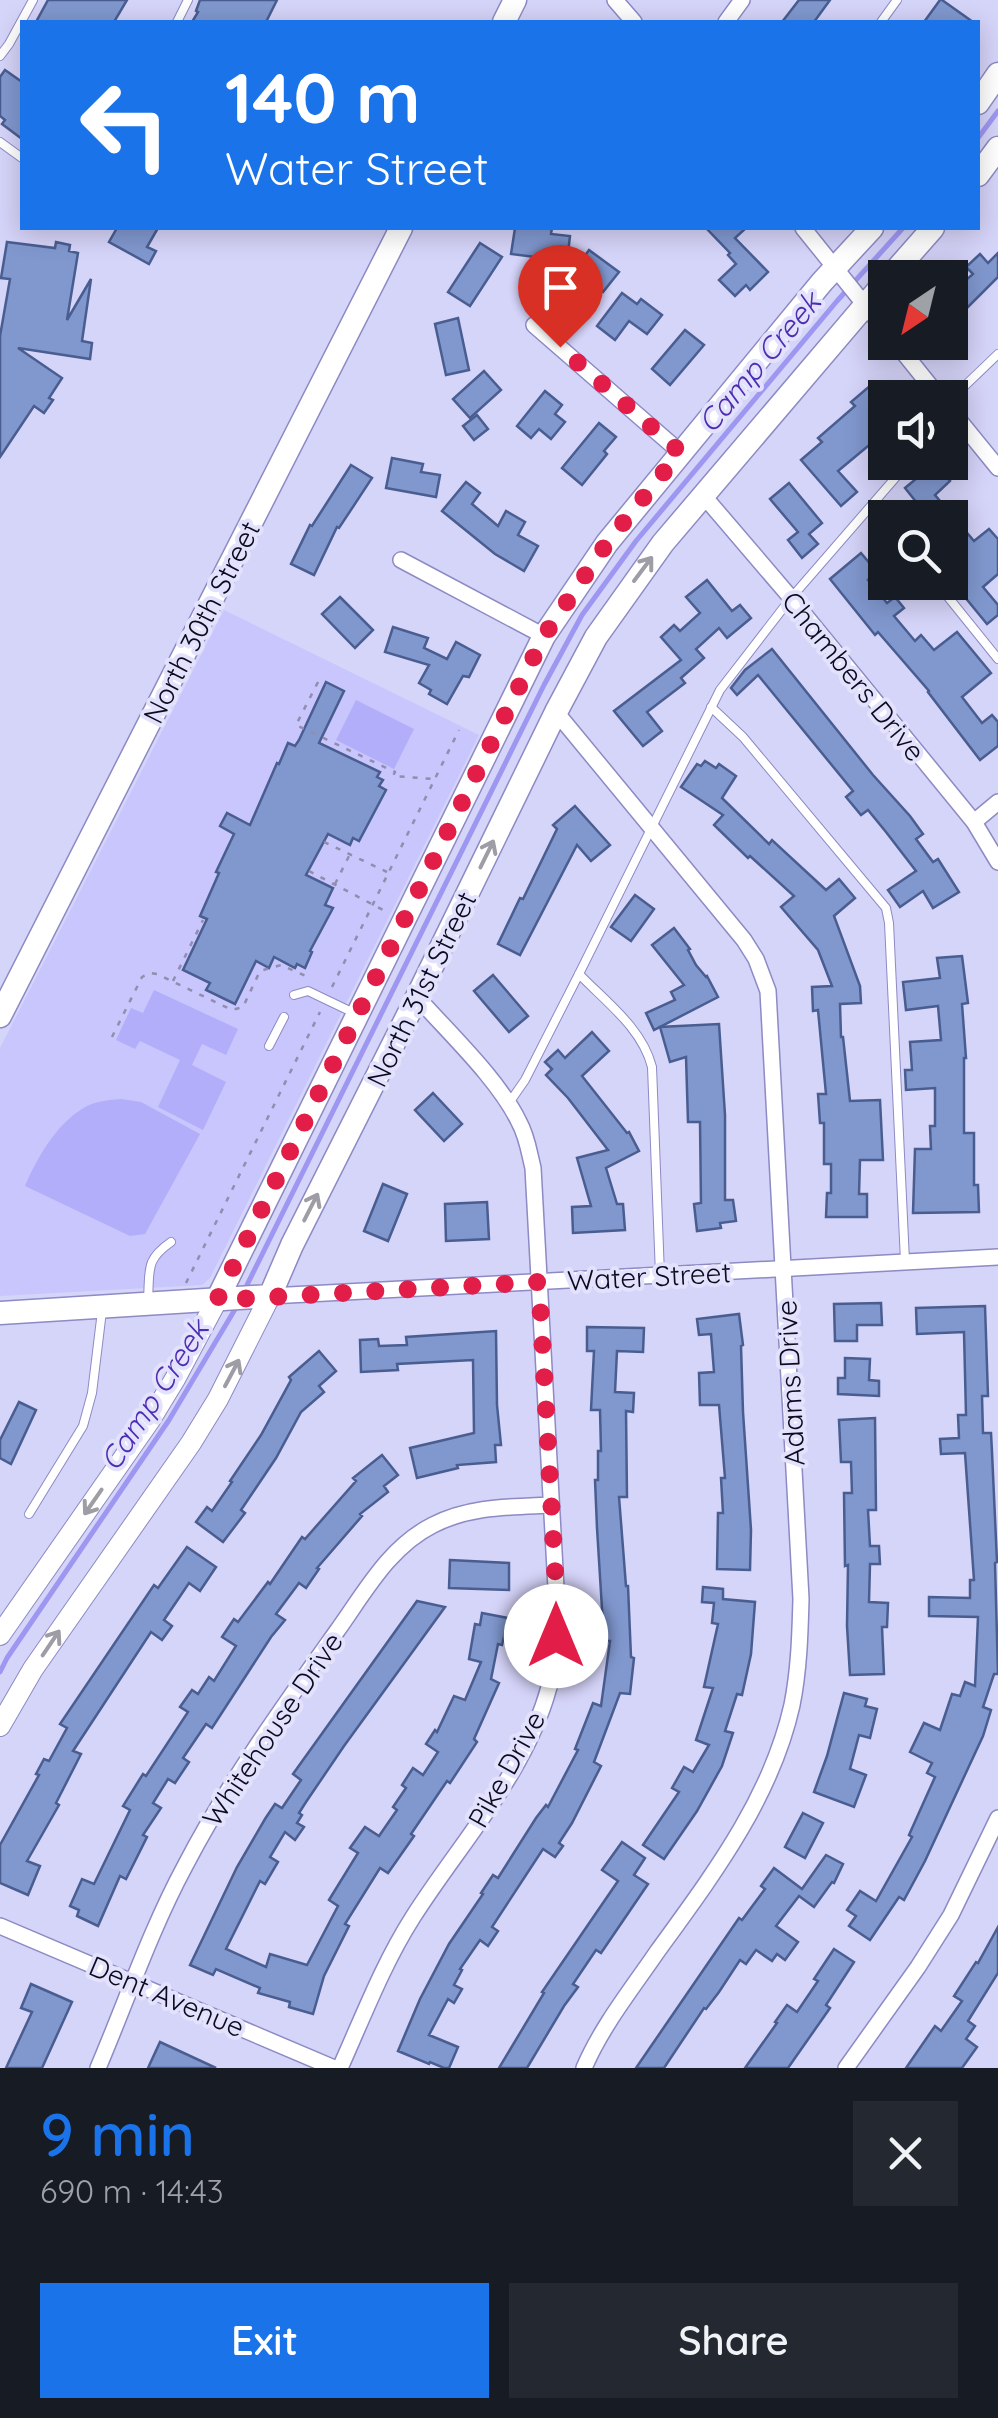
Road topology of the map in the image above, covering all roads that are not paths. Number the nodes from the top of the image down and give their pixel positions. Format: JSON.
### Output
{"nodes":[{"id":1,"x":615,"y":0,"type":"edge"},
{"id":2,"x":632,"y":20,"type":"edge"},
{"id":3,"x":20,"y":23,"type":"edge"},
{"id":4,"x":0,"y":56,"type":"edge"},
{"id":5,"x":998,"y":74,"type":"edge"},
{"id":6,"x":980,"y":99,"type":"edge"},
{"id":7,"x":998,"y":148,"type":"edge"},
{"id":8,"x":980,"y":172,"type":"edge"},
{"id":9,"x":400,"y":230,"type":"edge"},
{"id":10,"x":805,"y":230,"type":"edge"},
{"id":11,"x":870,"y":230,"type":"edge"},
{"id":12,"x":931,"y":230,"type":"edge"},
{"id":13,"x":905,"y":260,"type":"edge"},
{"id":14,"x":835,"y":267,"type":"junction"},
{"id":15,"x":868,"y":302,"type":"edge"},
{"id":16,"x":865,"y":305,"type":"junction"},
{"id":17,"x":868,"y":309,"type":"edge"},
{"id":18,"x":534,"y":326,"type":"dead end"},
{"id":19,"x":998,"y":354,"type":"edge"},
{"id":20,"x":910,"y":360,"type":"edge"},
{"id":21,"x":926,"y":380,"type":"edge"},
{"id":22,"x":968,"y":389,"type":"edge"},
{"id":23,"x":968,"y":430,"type":"edge"},
{"id":24,"x":680,"y":452,"type":"junction"},
{"id":25,"x":998,"y":468,"type":"edge"},
{"id":26,"x":894,"y":480,"type":"edge"},
{"id":27,"x":703,"y":495,"type":"junction"},
{"id":28,"x":877,"y":500,"type":"edge"},
{"id":29,"x":868,"y":510,"type":"edge"},
{"id":30,"x":402,"y":560,"type":"dead end"},
{"id":31,"x":792,"y":598,"type":"junction"},
{"id":32,"x":950,"y":600,"type":"edge"},
{"id":33,"x":544,"y":636,"type":"junction"},
{"id":34,"x":998,"y":660,"type":"edge"},
{"id":35,"x":711,"y":707,"type":"junction"},
{"id":36,"x":556,"y":712,"type":"junction"},
{"id":37,"x":998,"y":802,"type":"edge"},
{"id":38,"x":974,"y":822,"type":"junction"},
{"id":39,"x":650,"y":826,"type":"junction"},
{"id":40,"x":998,"y":862,"type":"edge"},
{"id":41,"x":579,"y":974,"type":"junction"},
{"id":42,"x":294,"y":996,"type":"dead end"},
{"id":43,"x":418,"y":997,"type":"junction"},
{"id":44,"x":358,"y":1015,"type":"junction"},
{"id":45,"x":0,"y":1016,"type":"edge"},
{"id":46,"x":284,"y":1017,"type":"dead end"},
{"id":47,"x":269,"y":1046,"type":"dead end"},
{"id":48,"x":508,"y":1104,"type":"junction"},
{"id":49,"x":171,"y":1242,"type":"dead end"},
{"id":50,"x":998,"y":1256,"type":"edge"},
{"id":51,"x":905,"y":1262,"type":"junction"},
{"id":52,"x":784,"y":1269,"type":"junction"},
{"id":53,"x":660,"y":1275,"type":"junction"},
{"id":54,"x":539,"y":1282,"type":"junction"},
{"id":55,"x":270,"y":1296,"type":"junction"},
{"id":56,"x":217,"y":1300,"type":"junction"},
{"id":57,"x":148,"y":1304,"type":"junction"},
{"id":58,"x":103,"y":1307,"type":"junction"},
{"id":59,"x":0,"y":1313,"type":"edge"},
{"id":60,"x":551,"y":1504,"type":"junction"},
{"id":61,"x":28,"y":1514,"type":"dead end"},
{"id":62,"x":0,"y":1635,"type":"edge"},
{"id":63,"x":0,"y":1726,"type":"edge"},
{"id":64,"x":998,"y":1818,"type":"edge"},
{"id":65,"x":0,"y":1926,"type":"edge"},
{"id":66,"x":134,"y":1982,"type":"junction"},
{"id":67,"x":98,"y":2068,"type":"edge"},
{"id":68,"x":337,"y":2068,"type":"edge"},
{"id":69,"x":584,"y":2068,"type":"edge"},
{"id":70,"x":846,"y":2068,"type":"edge"}],
"edges":[{"from":1,"to":2,"type":"street"},
{"from":3,"to":4,"type":"lane"},
{"from":5,"to":6,"type":"main road"},
{"from":7,"to":8,"type":"main road"},
{"from":9,"to":45,"type":"main road","name":"North 30th Street"},
{"from":10,"to":14,"type":"street"},
{"from":11,"to":14,"type":"main road","name":"North 31st Street"},
{"from":12,"to":13,"type":"main road","name":"North 31st Street"},
{"from":14,"to":16,"type":"street"},
{"from":14,"to":24,"type":"main road","name":"North 31st Street"},
{"from":15,"to":16,"type":"main road","name":"North 31st Street"},
{"from":16,"to":17,"type":"street"},
{"from":16,"to":27,"type":"main road","name":"North 31st Street"},
{"from":18,"to":24,"type":"street"},
{"from":19,"to":22,"type":"lane"},
{"from":20,"to":21,"type":"street"},
{"from":23,"to":25,"type":"street"},
{"from":24,"to":33,"type":"main road","name":"North 31st Street"},
{"from":26,"to":28,"type":"lane"},
{"from":27,"to":31,"type":"street","name":"Chambers Drive"},
{"from":36,"to":27,"type":"main road","name":"North 31st Street","one_way":true},
{"from":29,"to":31,"type":"lane"},
{"from":30,"to":33,"type":"street"},
{"from":31,"to":35,"type":"lane"},
{"from":31,"to":38,"type":"street","name":"Chambers Drive"},
{"from":32,"to":34,"type":"lane"},
{"from":33,"to":44,"type":"main road","name":"North 31st Street"},
{"from":35,"to":39,"type":"lane"},
{"from":35,"to":51,"type":"lane"},
{"from":36,"to":39,"type":"street","name":"Adams Drive"},
{"from":43,"to":36,"type":"main road","name":"North 31st Street","one_way":true},
{"from":37,"to":38,"type":"street"},
{"from":38,"to":40,"type":"street","name":"Chambers Drive"},
{"from":39,"to":41,"type":"lane"},
{"from":39,"to":52,"type":"street","name":"Adams Drive"},
{"from":41,"to":48,"type":"lane"},
{"from":41,"to":53,"type":"lane"},
{"from":42,"to":44,"type":"lane"},
{"from":43,"to":48,"type":"street","name":"Pike Drive"},
{"from":55,"to":43,"type":"main road","name":"North 31st Street","one_way":true},
{"from":44,"to":56,"type":"main road","name":"North 31st Street"},
{"from":46,"to":47,"type":"lane"},
{"from":48,"to":54,"type":"street","name":"Pike Drive"},
{"from":49,"to":57,"type":"lane"},
{"from":50,"to":51,"type":"street","name":"Water Street"},
{"from":51,"to":52,"type":"street","name":"Water Street"},
{"from":52,"to":53,"type":"street","name":"Water Street"},
{"from":52,"to":69,"type":"street","name":"Adams Drive"},
{"from":53,"to":54,"type":"street","name":"Water Street"},
{"from":54,"to":55,"type":"street","name":"Water Street"},
{"from":54,"to":60,"type":"street","name":"Pike Drive"},
{"from":55,"to":56,"type":"main road","name":"Water Street"},
{"from":63,"to":55,"type":"street","name":"North 31st Street","one_way":true},
{"from":56,"to":57,"type":"main road","name":"Water Street"},
{"from":56,"to":62,"type":"street","name":"North 31st Street","one_way":true},
{"from":57,"to":58,"type":"main road","name":"Water Street"},
{"from":58,"to":59,"type":"main road","name":"Water Street"},
{"from":58,"to":61,"type":"lane"},
{"from":60,"to":66,"type":"street","name":"Whitehouse Drive"},
{"from":60,"to":68,"type":"street","name":"Pike Drive"},
{"from":64,"to":70,"type":"street"},
{"from":65,"to":66,"type":"street","name":"Dent Avenue"},
{"from":66,"to":67,"type":"street","name":"Whitehouse Drive"},
{"from":66,"to":68,"type":"street","name":"Dent Avenue"}]}
